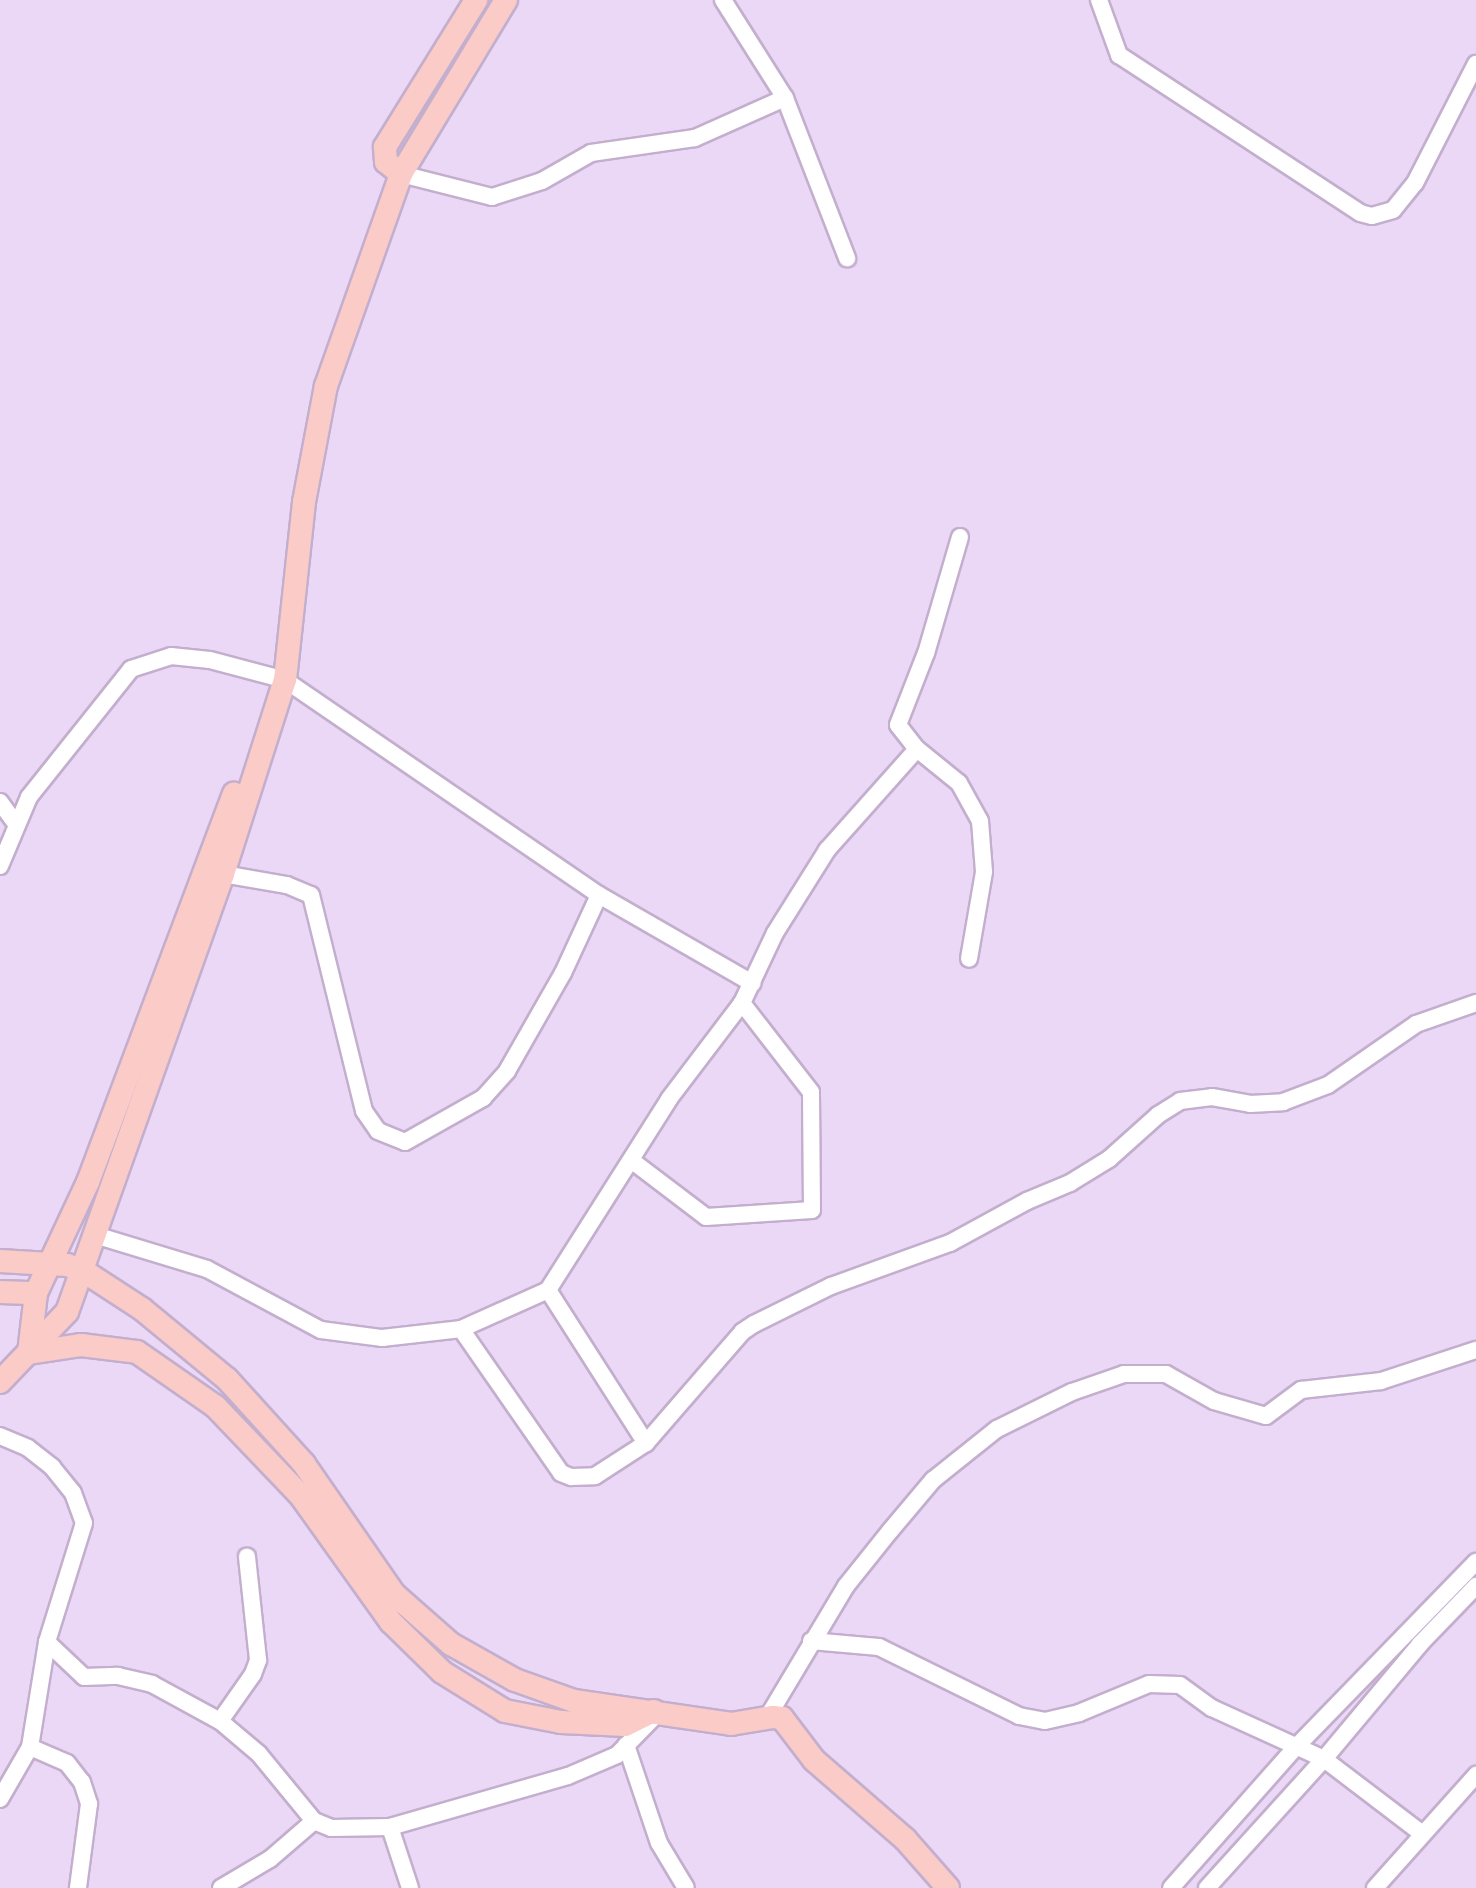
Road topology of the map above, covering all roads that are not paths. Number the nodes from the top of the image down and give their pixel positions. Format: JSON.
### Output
{"nodes":[{"id":1,"x":476,"y":0,"type":"edge"},
{"id":2,"x":506,"y":0,"type":"edge"},
{"id":3,"x":723,"y":0,"type":"edge"},
{"id":4,"x":1099,"y":0,"type":"edge"},
{"id":5,"x":1476,"y":64,"type":"edge"},
{"id":6,"x":785,"y":98,"type":"junction"},
{"id":7,"x":401,"y":174,"type":"junction"},
{"id":8,"x":847,"y":258,"type":"dead end"},
{"id":9,"x":960,"y":537,"type":"dead end"},
{"id":10,"x":282,"y":678,"type":"junction"},
{"id":11,"x":917,"y":749,"type":"junction"},
{"id":12,"x":0,"y":802,"type":"edge"},
{"id":13,"x":16,"y":824,"type":"junction"},
{"id":14,"x":0,"y":866,"type":"edge"},
{"id":15,"x":223,"y":874,"type":"junction"},
{"id":16,"x":599,"y":895,"type":"junction"},
{"id":17,"x":969,"y":959,"type":"dead end"},
{"id":18,"x":752,"y":983,"type":"junction"},
{"id":19,"x":742,"y":1003,"type":"junction"},
{"id":20,"x":1476,"y":1003,"type":"edge"},
{"id":21,"x":631,"y":1160,"type":"junction"},
{"id":22,"x":95,"y":1235,"type":"junction"},
{"id":23,"x":0,"y":1261,"type":"edge"},
{"id":24,"x":51,"y":1264,"type":"junction"},
{"id":25,"x":82,"y":1270,"type":"junction"},
{"id":26,"x":548,"y":1290,"type":"junction"},
{"id":27,"x":0,"y":1292,"type":"edge"},
{"id":28,"x":36,"y":1293,"type":"junction"},
{"id":29,"x":461,"y":1329,"type":"junction"},
{"id":30,"x":1476,"y":1350,"type":"edge"},
{"id":31,"x":29,"y":1353,"type":"junction"},
{"id":32,"x":0,"y":1382,"type":"edge"},
{"id":33,"x":0,"y":1436,"type":"edge"},
{"id":34,"x":646,"y":1443,"type":"junction"},
{"id":35,"x":247,"y":1557,"type":"dead end"},
{"id":36,"x":1476,"y":1562,"type":"edge"},
{"id":37,"x":1476,"y":1586,"type":"edge"},
{"id":38,"x":811,"y":1641,"type":"junction"},
{"id":39,"x":47,"y":1642,"type":"junction"},
{"id":40,"x":656,"y":1712,"type":"junction"},
{"id":41,"x":767,"y":1718,"type":"junction"},
{"id":42,"x":220,"y":1721,"type":"junction"},
{"id":43,"x":626,"y":1745,"type":"junction"},
{"id":44,"x":30,"y":1747,"type":"junction"},
{"id":45,"x":1294,"y":1749,"type":"junction"},
{"id":46,"x":1324,"y":1759,"type":"junction"},
{"id":47,"x":1476,"y":1775,"type":"edge"},
{"id":48,"x":0,"y":1799,"type":"edge"},
{"id":49,"x":314,"y":1821,"type":"junction"},
{"id":50,"x":390,"y":1827,"type":"junction"},
{"id":51,"x":1421,"y":1833,"type":"junction"},
{"id":52,"x":78,"y":1888,"type":"edge"},
{"id":53,"x":221,"y":1888,"type":"edge"},
{"id":54,"x":410,"y":1888,"type":"edge"},
{"id":55,"x":686,"y":1888,"type":"edge"},
{"id":56,"x":948,"y":1888,"type":"edge"},
{"id":57,"x":1171,"y":1888,"type":"edge"},
{"id":58,"x":1207,"y":1888,"type":"edge"},
{"id":59,"x":1375,"y":1888,"type":"edge"}],
"edges":[{"from":1,"to":7,"type":"main road"},
{"from":2,"to":7,"type":"main road"},
{"from":3,"to":6,"type":"street"},
{"from":4,"to":5,"type":"street"},
{"from":6,"to":7,"type":"street"},
{"from":6,"to":8,"type":"street"},
{"from":7,"to":10,"type":"main road"},
{"from":9,"to":11,"type":"street"},
{"from":10,"to":13,"type":"street"},
{"from":10,"to":15,"type":"main road"},
{"from":10,"to":16,"type":"street"},
{"from":10,"to":24,"type":"main road"},
{"from":11,"to":17,"type":"street"},
{"from":11,"to":18,"type":"street"},
{"from":12,"to":13,"type":"street"},
{"from":13,"to":14,"type":"street"},
{"from":15,"to":16,"type":"street"},
{"from":15,"to":22,"type":"main road"},
{"from":16,"to":18,"type":"street"},
{"from":18,"to":19,"type":"street"},
{"from":19,"to":21,"type":"street"},
{"from":19,"to":21,"type":"street"},
{"from":20,"to":34,"type":"street"},
{"from":21,"to":26,"type":"street"},
{"from":22,"to":25,"type":"main road"},
{"from":22,"to":29,"type":"street"},
{"from":23,"to":24,"type":"main road"},
{"from":24,"to":25,"type":"main road"},
{"from":24,"to":28,"type":"main road"},
{"from":25,"to":31,"type":"main road"},
{"from":25,"to":40,"type":"main road"},
{"from":26,"to":29,"type":"street"},
{"from":26,"to":34,"type":"street"},
{"from":27,"to":28,"type":"main road"},
{"from":28,"to":31,"type":"main road"},
{"from":29,"to":34,"type":"street"},
{"from":30,"to":38,"type":"street"},
{"from":31,"to":32,"type":"main road"},
{"from":31,"to":40,"type":"main road"},
{"from":33,"to":39,"type":"street"},
{"from":35,"to":42,"type":"street"},
{"from":36,"to":45,"type":"street"},
{"from":37,"to":46,"type":"street"},
{"from":38,"to":41,"type":"street"},
{"from":38,"to":45,"type":"street"},
{"from":39,"to":42,"type":"street"},
{"from":39,"to":44,"type":"street"},
{"from":40,"to":41,"type":"main road"},
{"from":40,"to":43,"type":"street"},
{"from":41,"to":56,"type":"main road"},
{"from":42,"to":49,"type":"street"},
{"from":43,"to":50,"type":"street"},
{"from":43,"to":55,"type":"street"},
{"from":44,"to":48,"type":"street"},
{"from":44,"to":52,"type":"street"},
{"from":45,"to":46,"type":"street"},
{"from":45,"to":57,"type":"street"},
{"from":46,"to":51,"type":"street"},
{"from":46,"to":58,"type":"street"},
{"from":47,"to":51,"type":"street"},
{"from":49,"to":50,"type":"street"},
{"from":49,"to":53,"type":"street"},
{"from":50,"to":54,"type":"street"},
{"from":51,"to":59,"type":"street"}]}
